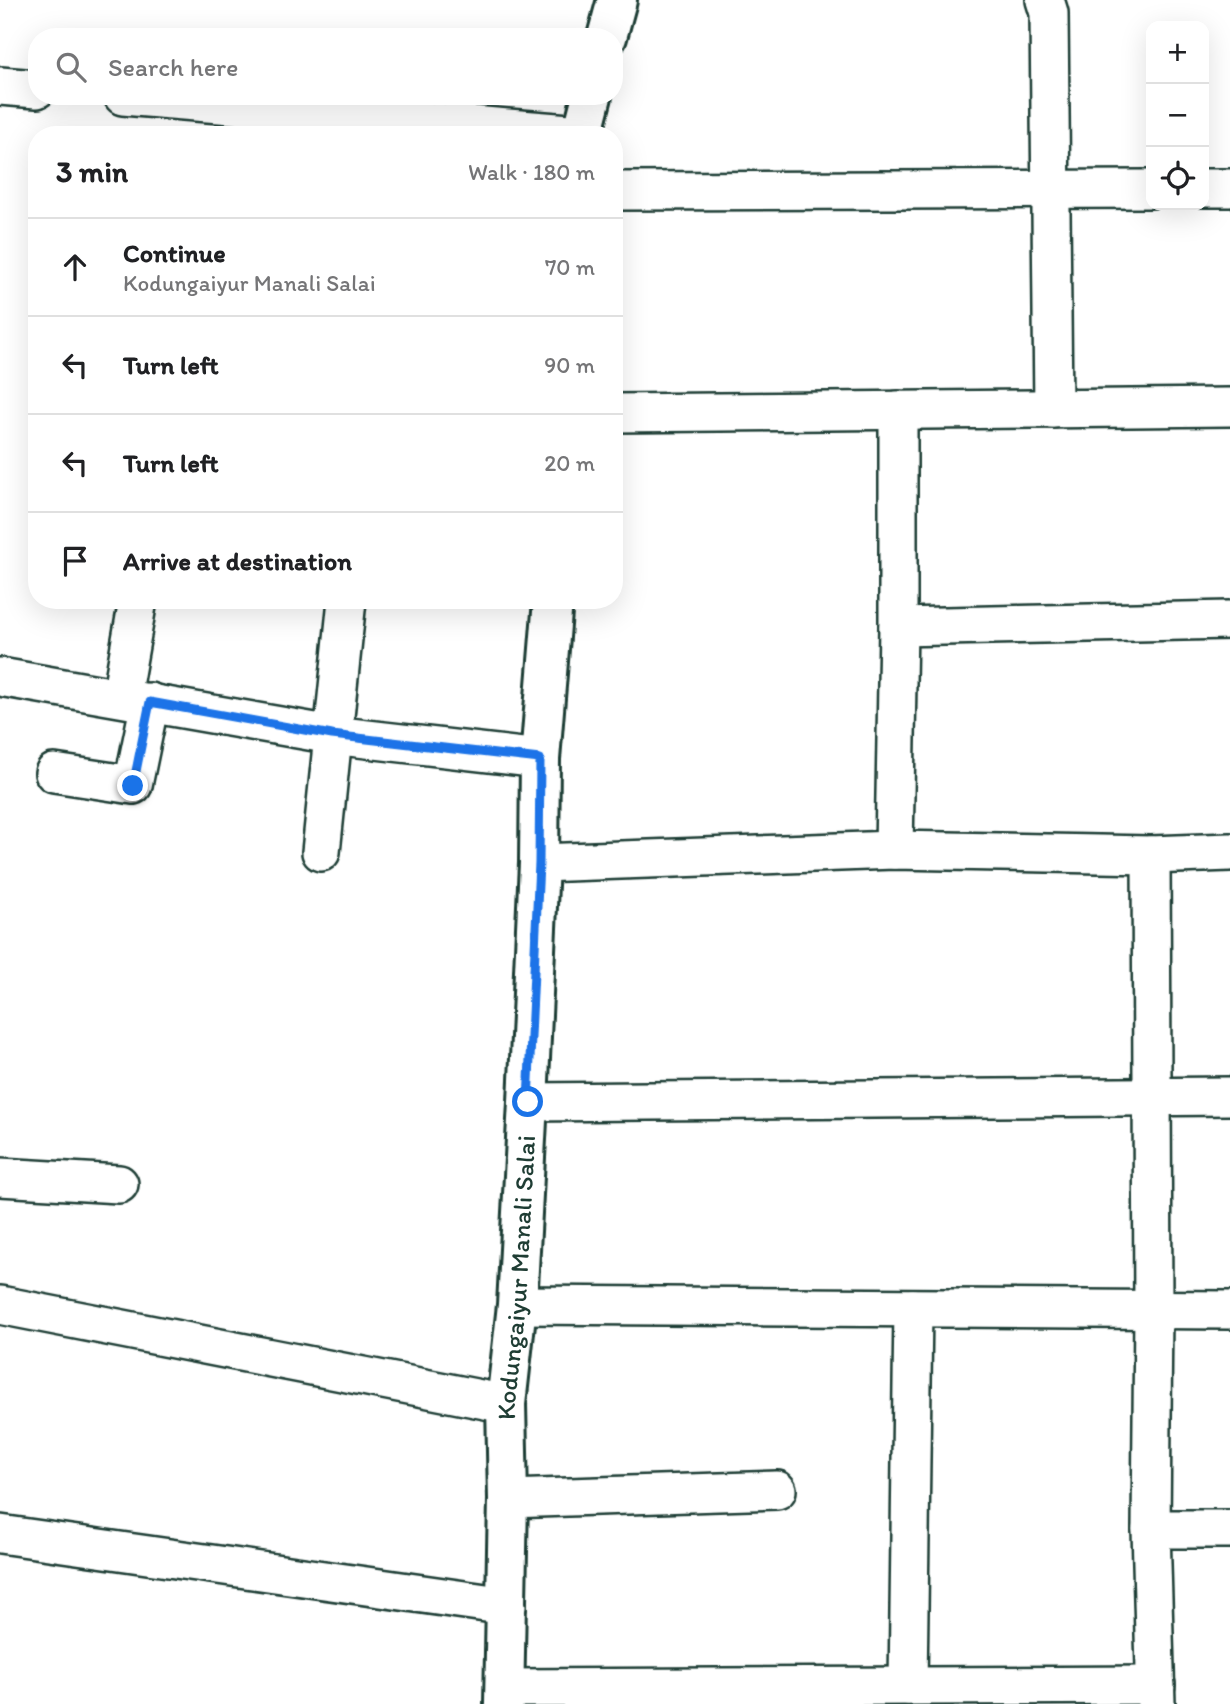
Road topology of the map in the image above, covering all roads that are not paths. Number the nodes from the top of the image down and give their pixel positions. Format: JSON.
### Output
{"nodes":[{"id":1,"x":617,"y":0,"type":"edge"},
{"id":2,"x":1045,"y":0,"type":"edge"},
{"id":3,"x":609,"y":28,"type":"edge"},
{"id":4,"x":0,"y":86,"type":"edge"},
{"id":5,"x":28,"y":88,"type":"edge"},
{"id":6,"x":229,"y":105,"type":"edge"},
{"id":7,"x":590,"y":105,"type":"edge"},
{"id":8,"x":476,"y":126,"type":"edge"},
{"id":9,"x":584,"y":126,"type":"edge"},
{"id":10,"x":1209,"y":188,"type":"edge"},
{"id":11,"x":1230,"y":188,"type":"edge"},
{"id":12,"x":1146,"y":189,"type":"edge"},
{"id":13,"x":623,"y":191,"type":"edge"},
{"id":14,"x":1051,"y":191,"type":"junction"},
{"id":15,"x":1230,"y":407,"type":"edge"},
{"id":16,"x":1053,"y":409,"type":"junction"},
{"id":17,"x":898,"y":410,"type":"junction"},
{"id":18,"x":623,"y":413,"type":"edge"},
{"id":19,"x":138,"y":609,"type":"edge"},
{"id":20,"x":346,"y":609,"type":"edge"},
{"id":21,"x":552,"y":609,"type":"edge"},
{"id":22,"x":1230,"y":620,"type":"edge"},
{"id":23,"x":898,"y":627,"type":"junction"},
{"id":24,"x":0,"y":677,"type":"edge"},
{"id":25,"x":135,"y":700,"type":"junction"},
{"id":26,"x":332,"y":735,"type":"junction"},
{"id":27,"x":540,"y":759,"type":"junction"},
{"id":28,"x":54,"y":773,"type":"dead end"},
{"id":29,"x":894,"y":850,"type":"junction"},
{"id":30,"x":321,"y":852,"type":"dead end"},
{"id":31,"x":1230,"y":852,"type":"edge"},
{"id":32,"x":1151,"y":855,"type":"junction"},
{"id":33,"x":539,"y":863,"type":"junction"},
{"id":34,"x":1153,"y":1096,"type":"junction"},
{"id":35,"x":1230,"y":1096,"type":"edge"},
{"id":36,"x":528,"y":1102,"type":"junction"},
{"id":37,"x":0,"y":1177,"type":"edge"},
{"id":38,"x":119,"y":1184,"type":"dead end"},
{"id":39,"x":517,"y":1305,"type":"junction"},
{"id":40,"x":0,"y":1306,"type":"edge"},
{"id":41,"x":912,"y":1308,"type":"junction"},
{"id":42,"x":1153,"y":1310,"type":"junction"},
{"id":43,"x":1230,"y":1310,"type":"edge"},
{"id":44,"x":506,"y":1404,"type":"junction"},
{"id":45,"x":777,"y":1490,"type":"dead end"},
{"id":46,"x":508,"y":1499,"type":"junction"},
{"id":47,"x":1151,"y":1529,"type":"junction"},
{"id":48,"x":1230,"y":1529,"type":"edge"},
{"id":49,"x":0,"y":1535,"type":"edge"},
{"id":50,"x":507,"y":1606,"type":"junction"},
{"id":51,"x":908,"y":1686,"type":"junction"},
{"id":52,"x":1156,"y":1694,"type":"edge"},
{"id":53,"x":505,"y":1696,"type":"edge"},
{"id":54,"x":690,"y":1696,"type":"edge"}],
"edges":[{"from":1,"to":3,"type":"street"},
{"from":2,"to":14,"type":"street"},
{"from":4,"to":5,"type":"street"},
{"from":6,"to":8,"type":"street"},
{"from":7,"to":9,"type":"street"},
{"from":10,"to":11,"type":"street"},
{"from":12,"to":14,"type":"street"},
{"from":13,"to":14,"type":"street"},
{"from":14,"to":16,"type":"street"},
{"from":15,"to":16,"type":"street"},
{"from":16,"to":17,"type":"street"},
{"from":17,"to":18,"type":"street"},
{"from":17,"to":23,"type":"street"},
{"from":19,"to":25,"type":"street"},
{"from":20,"to":26,"type":"street"},
{"from":21,"to":27,"type":"street","name":"Kodungaiyur Manali Salai"},
{"from":22,"to":23,"type":"street"},
{"from":23,"to":29,"type":"street"},
{"from":24,"to":25,"type":"street"},
{"from":25,"to":26,"type":"street"},
{"from":25,"to":28,"type":"street"},
{"from":26,"to":27,"type":"street"},
{"from":26,"to":30,"type":"street"},
{"from":27,"to":33,"type":"street","name":"Kodungaiyur Manali Salai"},
{"from":29,"to":32,"type":"street"},
{"from":29,"to":33,"type":"street"},
{"from":31,"to":32,"type":"street"},
{"from":32,"to":34,"type":"street"},
{"from":33,"to":36,"type":"street","name":"Kodungaiyur Manali Salai"},
{"from":34,"to":35,"type":"street"},
{"from":34,"to":36,"type":"street"},
{"from":34,"to":42,"type":"street"},
{"from":36,"to":39,"type":"street","name":"Kodungaiyur Manali Salai"},
{"from":37,"to":38,"type":"street"},
{"from":39,"to":41,"type":"street"},
{"from":39,"to":44,"type":"street","name":"Kodungaiyur Manali Salai"},
{"from":40,"to":44,"type":"street"},
{"from":41,"to":42,"type":"street"},
{"from":41,"to":51,"type":"street"},
{"from":42,"to":43,"type":"street"},
{"from":42,"to":47,"type":"street"},
{"from":44,"to":46,"type":"street","name":"Kodungaiyur Manali Salai"},
{"from":45,"to":46,"type":"street"},
{"from":46,"to":50,"type":"street","name":"Kodungaiyur Manali Salai"},
{"from":47,"to":48,"type":"street"},
{"from":47,"to":52,"type":"street"},
{"from":49,"to":50,"type":"street"},
{"from":50,"to":53,"type":"street","name":"Kodungaiyur Manali Salai"},
{"from":51,"to":52,"type":"street"},
{"from":51,"to":54,"type":"street"},
{"from":53,"to":54,"type":"street"}]}
